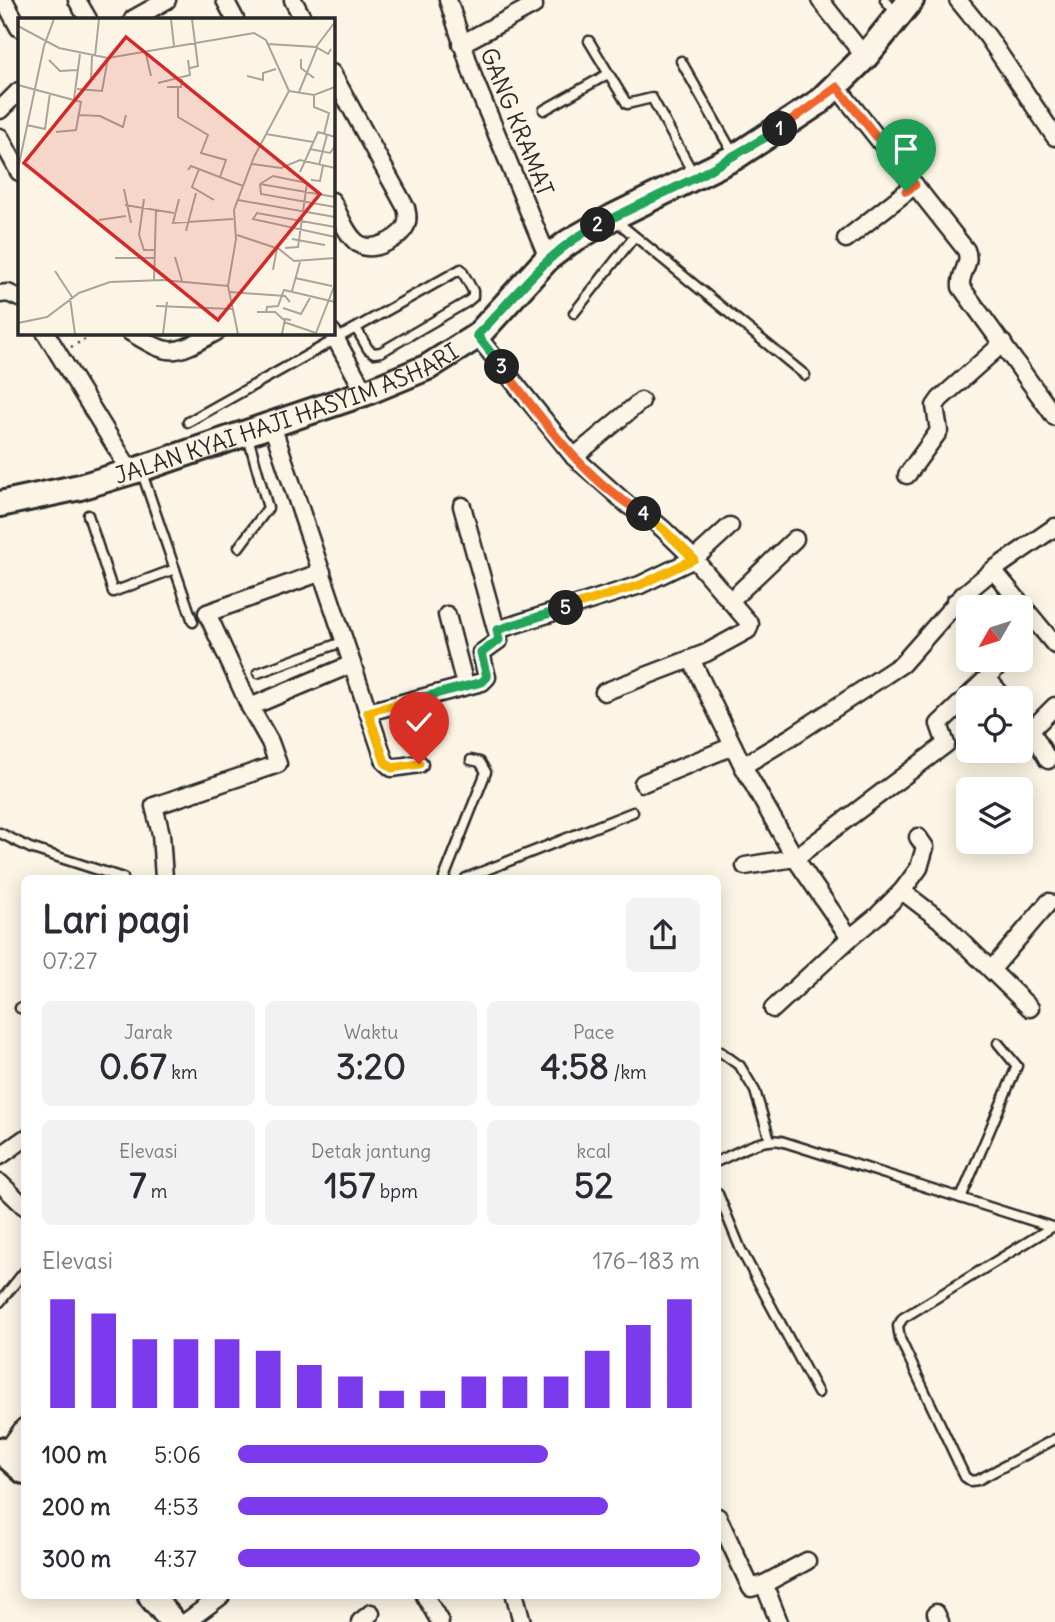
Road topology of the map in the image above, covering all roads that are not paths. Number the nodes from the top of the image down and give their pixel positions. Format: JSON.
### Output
{"nodes":[{"id":1,"x":4,"y":0,"type":"edge"},
{"id":2,"x":77,"y":0,"type":"edge"},
{"id":3,"x":225,"y":0,"type":"edge"},
{"id":4,"x":293,"y":0,"type":"edge"},
{"id":5,"x":449,"y":0,"type":"edge"},
{"id":6,"x":820,"y":0,"type":"edge"},
{"id":7,"x":958,"y":0,"type":"edge"},
{"id":8,"x":534,"y":5,"type":"dead end"},
{"id":9,"x":898,"y":5,"type":"edge"},
{"id":10,"x":158,"y":7,"type":"edge"},
{"id":11,"x":87,"y":18,"type":"edge"},
{"id":12,"x":135,"y":18,"type":"edge"},
{"id":13,"x":234,"y":18,"type":"edge"},
{"id":14,"x":302,"y":18,"type":"edge"},
{"id":15,"x":18,"y":25,"type":"edge"},
{"id":16,"x":589,"y":41,"type":"dead end"},
{"id":17,"x":461,"y":44,"type":"junction"},
{"id":18,"x":865,"y":57,"type":"junction"},
{"id":19,"x":681,"y":61,"type":"dead end"},
{"id":20,"x":608,"y":74,"type":"junction"},
{"id":21,"x":334,"y":77,"type":"edge"},
{"id":22,"x":837,"y":87,"type":"junction"},
{"id":23,"x":18,"y":92,"type":"edge"},
{"id":24,"x":0,"y":110,"type":"edge"},
{"id":25,"x":544,"y":110,"type":"dead end"},
{"id":26,"x":0,"y":137,"type":"edge"},
{"id":27,"x":1055,"y":137,"type":"edge"},
{"id":28,"x":735,"y":157,"type":"junction"},
{"id":29,"x":18,"y":170,"type":"edge"},
{"id":30,"x":695,"y":178,"type":"junction"},
{"id":31,"x":915,"y":185,"type":"junction"},
{"id":32,"x":334,"y":205,"type":"edge"},
{"id":33,"x":612,"y":218,"type":"junction"},
{"id":34,"x":634,"y":237,"type":"junction"},
{"id":35,"x":846,"y":239,"type":"dead end"},
{"id":36,"x":548,"y":258,"type":"junction"},
{"id":37,"x":0,"y":294,"type":"edge"},
{"id":38,"x":18,"y":298,"type":"edge"},
{"id":39,"x":575,"y":313,"type":"dead end"},
{"id":40,"x":356,"y":328,"type":"junction"},
{"id":41,"x":46,"y":334,"type":"edge"},
{"id":42,"x":133,"y":334,"type":"edge"},
{"id":43,"x":207,"y":334,"type":"edge"},
{"id":44,"x":477,"y":335,"type":"junction"},
{"id":45,"x":334,"y":336,"type":"edge"},
{"id":46,"x":188,"y":339,"type":"edge"},
{"id":47,"x":1003,"y":343,"type":"junction"},
{"id":48,"x":805,"y":376,"type":"dead end"},
{"id":49,"x":365,"y":393,"type":"junction"},
{"id":50,"x":641,"y":401,"type":"dead end"},
{"id":51,"x":1055,"y":417,"type":"edge"},
{"id":52,"x":188,"y":422,"type":"dead end"},
{"id":53,"x":272,"y":425,"type":"junction"},
{"id":54,"x":248,"y":434,"type":"junction"},
{"id":55,"x":574,"y":457,"type":"junction"},
{"id":56,"x":136,"y":471,"type":"junction"},
{"id":57,"x":907,"y":475,"type":"dead end"},
{"id":58,"x":0,"y":504,"type":"edge"},
{"id":59,"x":462,"y":506,"type":"dead end"},
{"id":60,"x":88,"y":515,"type":"dead end"},
{"id":61,"x":730,"y":526,"type":"dead end"},
{"id":62,"x":1055,"y":527,"type":"edge"},
{"id":63,"x":795,"y":539,"type":"dead end"},
{"id":64,"x":239,"y":547,"type":"dead end"},
{"id":65,"x":694,"y":559,"type":"junction"},
{"id":66,"x":175,"y":569,"type":"junction"},
{"id":67,"x":993,"y":570,"type":"junction"},
{"id":68,"x":321,"y":572,"type":"junction"},
{"id":69,"x":730,"y":601,"type":"junction"},
{"id":70,"x":955,"y":602,"type":"joint"},
{"id":71,"x":447,"y":615,"type":"dead end"},
{"id":72,"x":193,"y":622,"type":"dead end"},
{"id":73,"x":497,"y":630,"type":"junction"},
{"id":74,"x":345,"y":641,"type":"junction"},
{"id":75,"x":1055,"y":645,"type":"edge"},
{"id":76,"x":691,"y":659,"type":"junction"},
{"id":77,"x":352,"y":664,"type":"junction"},
{"id":78,"x":992,"y":672,"type":"edge"},
{"id":79,"x":258,"y":673,"type":"dead end"},
{"id":80,"x":987,"y":678,"type":"junction"},
{"id":81,"x":465,"y":685,"type":"junction"},
{"id":82,"x":994,"y":686,"type":"edge"},
{"id":83,"x":604,"y":692,"type":"dead end"},
{"id":84,"x":1055,"y":706,"type":"edge"},
{"id":85,"x":250,"y":707,"type":"junction"},
{"id":86,"x":368,"y":712,"type":"junction"},
{"id":87,"x":1033,"y":728,"type":"edge"},
{"id":88,"x":1033,"y":734,"type":"edge"},
{"id":89,"x":733,"y":747,"type":"junction"},
{"id":90,"x":471,"y":760,"type":"dead end"},
{"id":91,"x":1048,"y":760,"type":"dead end"},
{"id":92,"x":419,"y":764,"type":"dead end"},
{"id":93,"x":743,"y":766,"type":"junction"},
{"id":94,"x":643,"y":783,"type":"dead end"},
{"id":95,"x":633,"y":812,"type":"dead end"},
{"id":96,"x":0,"y":833,"type":"edge"},
{"id":97,"x":918,"y":837,"type":"dead end"},
{"id":98,"x":794,"y":858,"type":"junction"},
{"id":99,"x":745,"y":866,"type":"dead end"},
{"id":100,"x":114,"y":875,"type":"edge"},
{"id":101,"x":164,"y":875,"type":"edge"},
{"id":102,"x":445,"y":875,"type":"edge"},
{"id":103,"x":474,"y":875,"type":"edge"},
{"id":104,"x":902,"y":891,"type":"junction"},
{"id":105,"x":1049,"y":902,"type":"dead end"},
{"id":106,"x":850,"y":938,"type":"junction"},
{"id":107,"x":992,"y":969,"type":"junction"},
{"id":108,"x":1030,"y":1008,"type":"dead end"},
{"id":109,"x":773,"y":1009,"type":"dead end"},
{"id":110,"x":998,"y":1043,"type":"dead end"},
{"id":111,"x":721,"y":1052,"type":"edge"},
{"id":112,"x":770,"y":1140,"type":"junction"},
{"id":113,"x":21,"y":1141,"type":"edge"},
{"id":114,"x":0,"y":1156,"type":"edge"},
{"id":115,"x":721,"y":1160,"type":"edge"},
{"id":116,"x":0,"y":1183,"type":"edge"},
{"id":117,"x":961,"y":1198,"type":"junction"},
{"id":118,"x":721,"y":1201,"type":"edge"},
{"id":119,"x":21,"y":1203,"type":"edge"},
{"id":120,"x":1053,"y":1227,"type":"edge"},
{"id":121,"x":21,"y":1276,"type":"edge"},
{"id":122,"x":0,"y":1302,"type":"edge"},
{"id":123,"x":818,"y":1393,"type":"dead end"},
{"id":124,"x":21,"y":1435,"type":"edge"},
{"id":125,"x":1055,"y":1439,"type":"edge"},
{"id":126,"x":13,"y":1455,"type":"edge"},
{"id":127,"x":721,"y":1523,"type":"edge"},
{"id":128,"x":807,"y":1561,"type":"dead end"},
{"id":129,"x":764,"y":1584,"type":"junction"},
{"id":130,"x":154,"y":1599,"type":"edge"},
{"id":131,"x":217,"y":1599,"type":"edge"},
{"id":132,"x":427,"y":1599,"type":"edge"},
{"id":133,"x":516,"y":1599,"type":"edge"},
{"id":134,"x":173,"y":1622,"type":"edge"},
{"id":135,"x":186,"y":1622,"type":"edge"},
{"id":136,"x":440,"y":1622,"type":"edge"},
{"id":137,"x":522,"y":1622,"type":"edge"},
{"id":138,"x":779,"y":1622,"type":"edge"}],
"edges":[{"from":1,"to":15,"type":"street"},
{"from":2,"to":11,"type":"street"},
{"from":3,"to":13,"type":"street"},
{"from":4,"to":14,"type":"street"},
{"from":5,"to":17,"type":"street","name":"GANG KRAMAT"},
{"from":6,"to":18,"type":"street"},
{"from":7,"to":27,"type":"street"},
{"from":8,"to":17,"type":"street"},
{"from":9,"to":18,"type":"main road","name":"JALAN KYAI HAJI HASYIM ASHARI"},
{"from":10,"to":12,"type":"street"},
{"from":16,"to":20,"type":"lane"},
{"from":17,"to":36,"type":"street","name":"GANG KRAMAT"},
{"from":18,"to":22,"type":"main road","name":"JALAN KYAI HAJI HASYIM ASHARI"},
{"from":19,"to":28,"type":"lane"},
{"from":20,"to":25,"type":"lane"},
{"from":20,"to":30,"type":"lane"},
{"from":21,"to":32,"type":"street"},
{"from":22,"to":28,"type":"main road","name":"JALAN KYAI HAJI HASYIM ASHARI"},
{"from":22,"to":31,"type":"street"},
{"from":23,"to":24,"type":"street"},
{"from":26,"to":29,"type":"street"},
{"from":28,"to":30,"type":"main road","name":"JALAN KYAI HAJI HASYIM ASHARI"},
{"from":30,"to":33,"type":"main road","name":"JALAN KYAI HAJI HASYIM ASHARI"},
{"from":31,"to":35,"type":"street"},
{"from":31,"to":47,"type":"street"},
{"from":33,"to":34,"type":"lane"},
{"from":33,"to":36,"type":"main road","name":"JALAN KYAI HAJI HASYIM ASHARI"},
{"from":34,"to":39,"type":"lane"},
{"from":34,"to":48,"type":"lane"},
{"from":36,"to":44,"type":"main road","name":"JALAN KYAI HAJI HASYIM ASHARI"},
{"from":37,"to":38,"type":"street"},
{"from":40,"to":40,"type":"lane"},
{"from":40,"to":45,"type":"lane"},
{"from":41,"to":56,"type":"street"},
{"from":42,"to":46,"type":"street"},
{"from":43,"to":46,"type":"street"},
{"from":44,"to":49,"type":"main road","name":"JALAN KYAI HAJI HASYIM ASHARI"},
{"from":44,"to":55,"type":"street"},
{"from":45,"to":49,"type":"street"},
{"from":45,"to":52,"type":"lane"},
{"from":47,"to":51,"type":"street"},
{"from":47,"to":57,"type":"street"},
{"from":49,"to":53,"type":"main road","name":"JALAN KYAI HAJI HASYIM ASHARI"},
{"from":50,"to":55,"type":"street"},
{"from":53,"to":54,"type":"main road","name":"JALAN KYAI HAJI HASYIM ASHARI"},
{"from":53,"to":68,"type":"street"},
{"from":54,"to":56,"type":"main road","name":"JALAN KYAI HAJI HASYIM ASHARI"},
{"from":54,"to":64,"type":"lane"},
{"from":55,"to":65,"type":"street"},
{"from":56,"to":58,"type":"main road","name":"JALAN KYAI HAJI HASYIM ASHARI"},
{"from":56,"to":66,"type":"lane"},
{"from":59,"to":73,"type":"street"},
{"from":60,"to":66,"type":"lane"},
{"from":61,"to":65,"type":"street"},
{"from":62,"to":67,"type":"street"},
{"from":63,"to":69,"type":"street"},
{"from":65,"to":69,"type":"street"},
{"from":65,"to":73,"type":"street"},
{"from":66,"to":72,"type":"lane"},
{"from":67,"to":70,"type":"street"},
{"from":67,"to":75,"type":"street"},
{"from":68,"to":74,"type":"street"},
{"from":68,"to":85,"type":"street"},
{"from":69,"to":76,"type":"street"},
{"from":70,"to":93,"type":"street"},
{"from":71,"to":81,"type":"street"},
{"from":73,"to":81,"type":"street"},
{"from":74,"to":77,"type":"street"},
{"from":74,"to":79,"type":"lane"},
{"from":76,"to":83,"type":"street"},
{"from":76,"to":89,"type":"street"},
{"from":77,"to":85,"type":"street"},
{"from":77,"to":86,"type":"street"},
{"from":78,"to":80,"type":"street"},
{"from":80,"to":82,"type":"street"},
{"from":80,"to":98,"type":"street"},
{"from":81,"to":86,"type":"street"},
{"from":84,"to":87,"type":"street"},
{"from":85,"to":101,"type":"street"},
{"from":86,"to":92,"type":"street"},
{"from":88,"to":91,"type":"street"},
{"from":89,"to":93,"type":"street"},
{"from":89,"to":94,"type":"street"},
{"from":90,"to":102,"type":"lane"},
{"from":93,"to":98,"type":"street"},
{"from":95,"to":103,"type":"lane"},
{"from":96,"to":100,"type":"lane"},
{"from":97,"to":104,"type":"street"},
{"from":98,"to":99,"type":"street"},
{"from":98,"to":106,"type":"street"},
{"from":104,"to":106,"type":"street"},
{"from":104,"to":107,"type":"street"},
{"from":105,"to":107,"type":"street"},
{"from":106,"to":109,"type":"street"},
{"from":107,"to":108,"type":"street"},
{"from":110,"to":117,"type":"lane"},
{"from":111,"to":112,"type":"lane"},
{"from":112,"to":115,"type":"lane"},
{"from":112,"to":117,"type":"lane"},
{"from":113,"to":114,"type":"street"},
{"from":116,"to":119,"type":"street"},
{"from":117,"to":120,"type":"lane"},
{"from":118,"to":123,"type":"lane"},
{"from":120,"to":125,"type":"lane"},
{"from":121,"to":122,"type":"lane"},
{"from":124,"to":126,"type":"street"},
{"from":127,"to":129,"type":"street"},
{"from":128,"to":129,"type":"street"},
{"from":129,"to":138,"type":"street"},
{"from":130,"to":134,"type":"main road"},
{"from":131,"to":135,"type":"street"},
{"from":132,"to":136,"type":"street"},
{"from":133,"to":137,"type":"street"}]}
